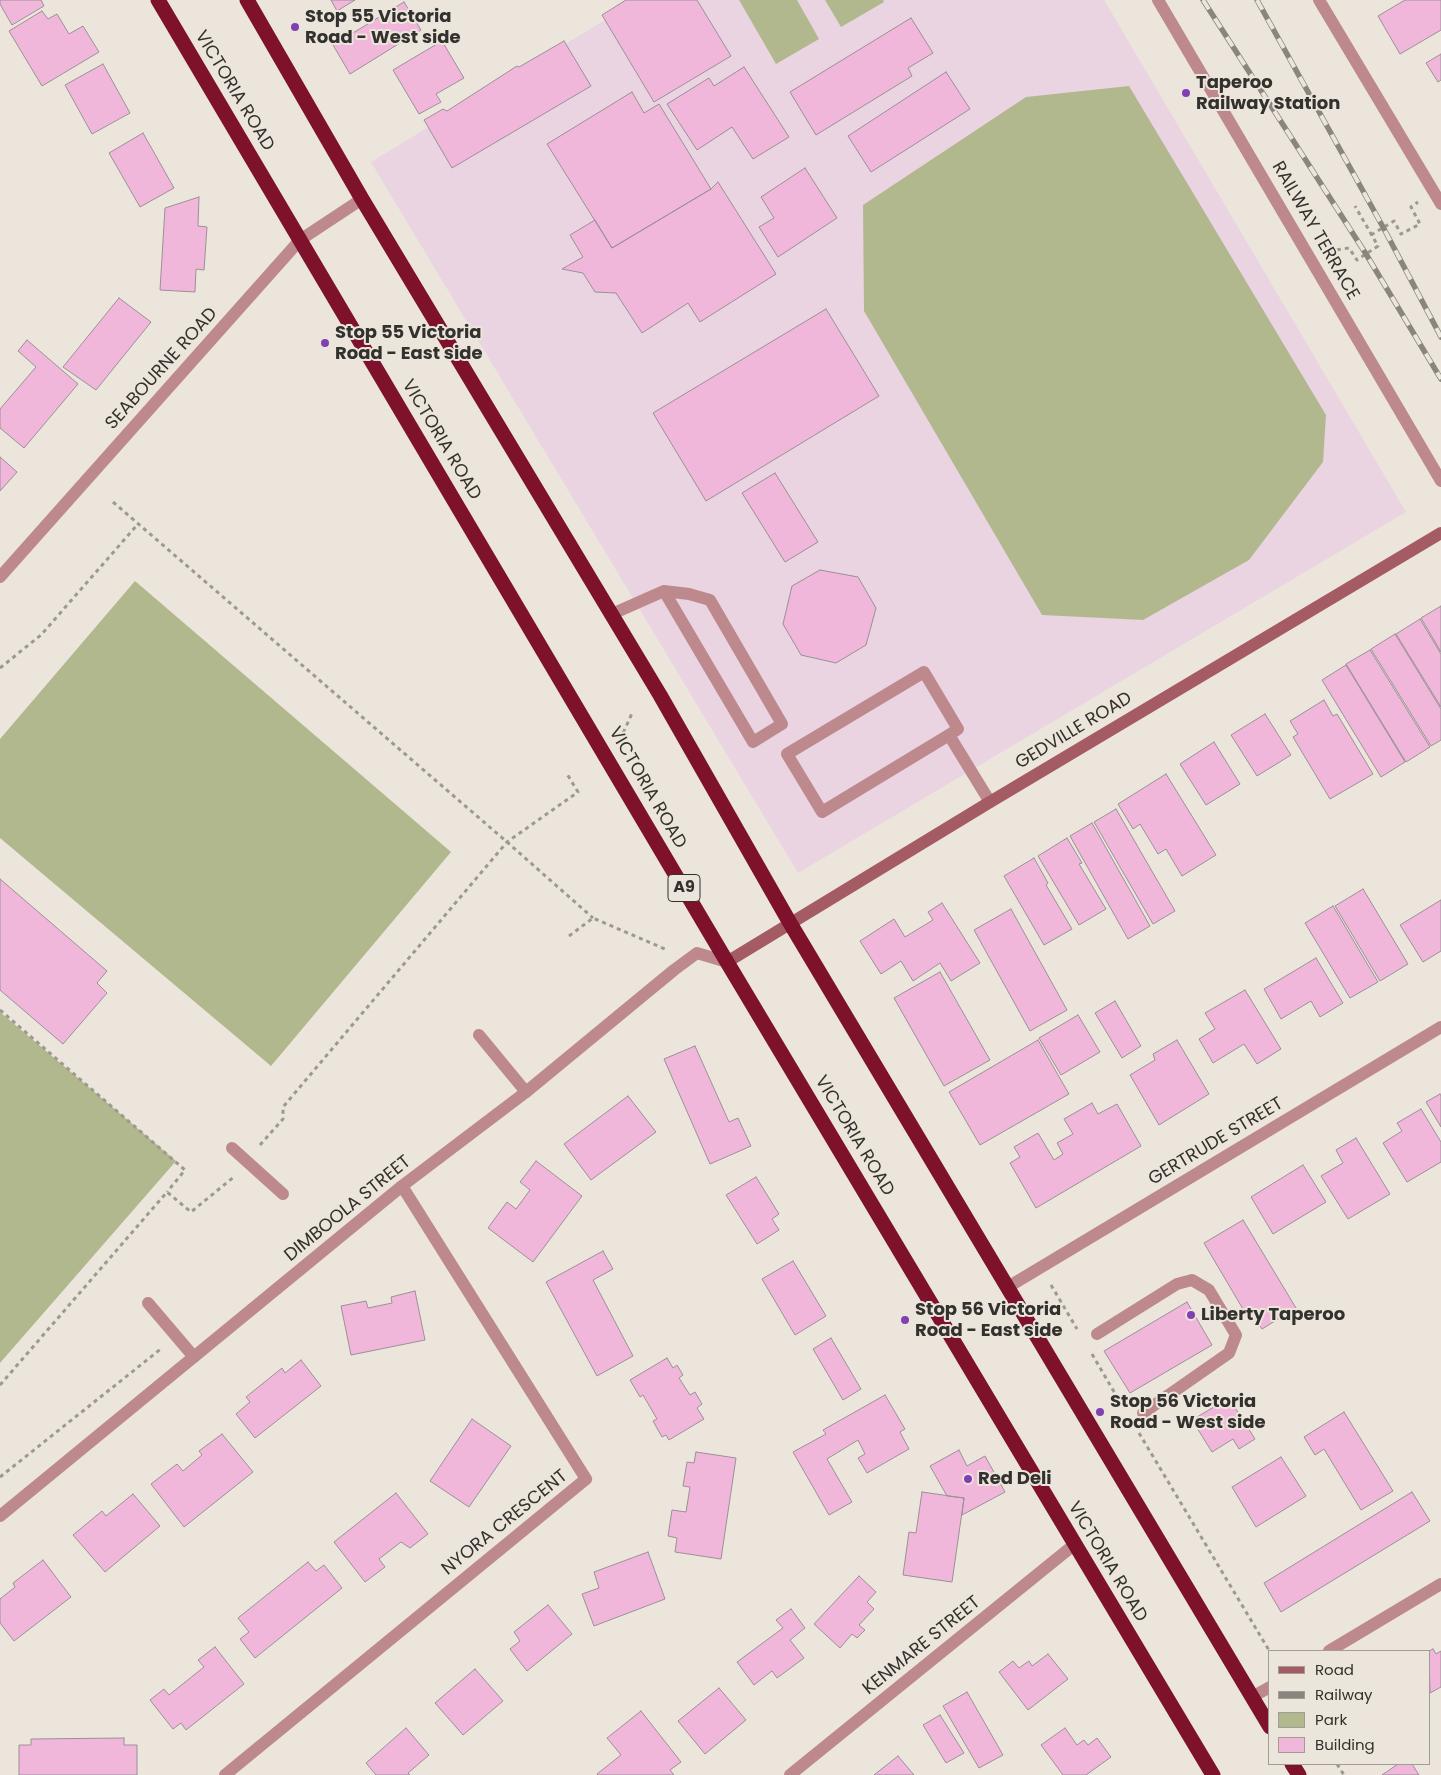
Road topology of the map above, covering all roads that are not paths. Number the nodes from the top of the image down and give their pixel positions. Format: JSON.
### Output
{"nodes":[{"id":1,"x":158,"y":0,"type":"edge"},
{"id":2,"x":247,"y":0,"type":"edge"},
{"id":3,"x":1158,"y":0,"type":"edge"},
{"id":4,"x":1319,"y":0,"type":"edge"},
{"id":5,"x":362,"y":199,"type":"junction"},
{"id":6,"x":1441,"y":204,"type":"edge"},
{"id":7,"x":300,"y":240,"type":"junction"},
{"id":8,"x":1441,"y":480,"type":"edge"},
{"id":9,"x":1441,"y":533,"type":"edge"},
{"id":10,"x":0,"y":576,"type":"edge"},
{"id":11,"x":664,"y":591,"type":"junction"},
{"id":12,"x":612,"y":614,"type":"junction"},
{"id":13,"x":949,"y":735,"type":"junction"},
{"id":14,"x":990,"y":802,"type":"junction"},
{"id":15,"x":790,"y":923,"type":"junction"},
{"id":16,"x":728,"y":962,"type":"junction"},
{"id":17,"x":1441,"y":1027,"type":"edge"},
{"id":18,"x":479,"y":1035,"type":"dead end"},
{"id":19,"x":526,"y":1092,"type":"junction"},
{"id":20,"x":232,"y":1148,"type":"dead end"},
{"id":21,"x":402,"y":1186,"type":"junction"},
{"id":22,"x":283,"y":1194,"type":"dead end"},
{"id":23,"x":1008,"y":1287,"type":"junction"},
{"id":24,"x":148,"y":1303,"type":"dead end"},
{"id":25,"x":1097,"y":1334,"type":"dead end"},
{"id":26,"x":194,"y":1357,"type":"junction"},
{"id":27,"x":1143,"y":1413,"type":"dead end"},
{"id":28,"x":0,"y":1516,"type":"edge"},
{"id":29,"x":1075,"y":1544,"type":"junction"},
{"id":30,"x":1441,"y":1584,"type":"edge"},
{"id":31,"x":1331,"y":1650,"type":"edge"},
{"id":32,"x":1268,"y":1688,"type":"edge"},
{"id":33,"x":1252,"y":1698,"type":"junction"},
{"id":34,"x":1268,"y":1724,"type":"edge"},
{"id":35,"x":224,"y":1775,"type":"edge"},
{"id":36,"x":790,"y":1775,"type":"edge"},
{"id":37,"x":1213,"y":1775,"type":"edge"}],
"edges":[{"from":1,"to":7,"type":"highway","name":"VICTORIA ROAD","number":"A9"},
{"from":2,"to":5,"type":"highway"},
{"from":3,"to":8,"type":"street","name":"RAILWAY TERRACE"},
{"from":4,"to":6,"type":"street"},
{"from":5,"to":7,"type":"street","name":"SEABOURNE ROAD"},
{"from":5,"to":12,"type":"highway"},
{"from":7,"to":10,"type":"street","name":"SEABOURNE ROAD"},
{"from":7,"to":16,"type":"highway","name":"VICTORIA ROAD","number":"A9"},
{"from":9,"to":14,"type":"street","name":"GEDVILLE ROAD"},
{"from":11,"to":11,"type":"street"},
{"from":11,"to":12,"type":"street"},
{"from":12,"to":15,"type":"highway"},
{"from":13,"to":13,"type":"street"},
{"from":13,"to":14,"type":"street"},
{"from":14,"to":15,"type":"street","name":"GEDVILLE ROAD"},
{"from":15,"to":16,"type":"street","name":"GEDVILLE ROAD"},
{"from":15,"to":23,"type":"highway"},
{"from":16,"to":19,"type":"street","name":"DIMBOOLA STREET"},
{"from":16,"to":29,"type":"highway","name":"VICTORIA ROAD","number":"A9"},
{"from":17,"to":23,"type":"street","name":"GERTRUDE STREET"},
{"from":18,"to":19,"type":"street"},
{"from":19,"to":21,"type":"street","name":"DIMBOOLA STREET"},
{"from":20,"to":22,"type":"street"},
{"from":21,"to":26,"type":"street","name":"DIMBOOLA STREET"},
{"from":21,"to":35,"type":"street","name":"NYORA CRESCENT"},
{"from":23,"to":33,"type":"highway"},
{"from":24,"to":26,"type":"street"},
{"from":25,"to":27,"type":"street"},
{"from":26,"to":28,"type":"street","name":"DIMBOOLA STREET"},
{"from":29,"to":36,"type":"street","name":"KENMARE STREET"},
{"from":29,"to":37,"type":"highway","name":"VICTORIA ROAD","number":"A9"},
{"from":30,"to":31,"type":"street"},
{"from":32,"to":33,"type":"street"},
{"from":33,"to":34,"type":"highway"}]}
